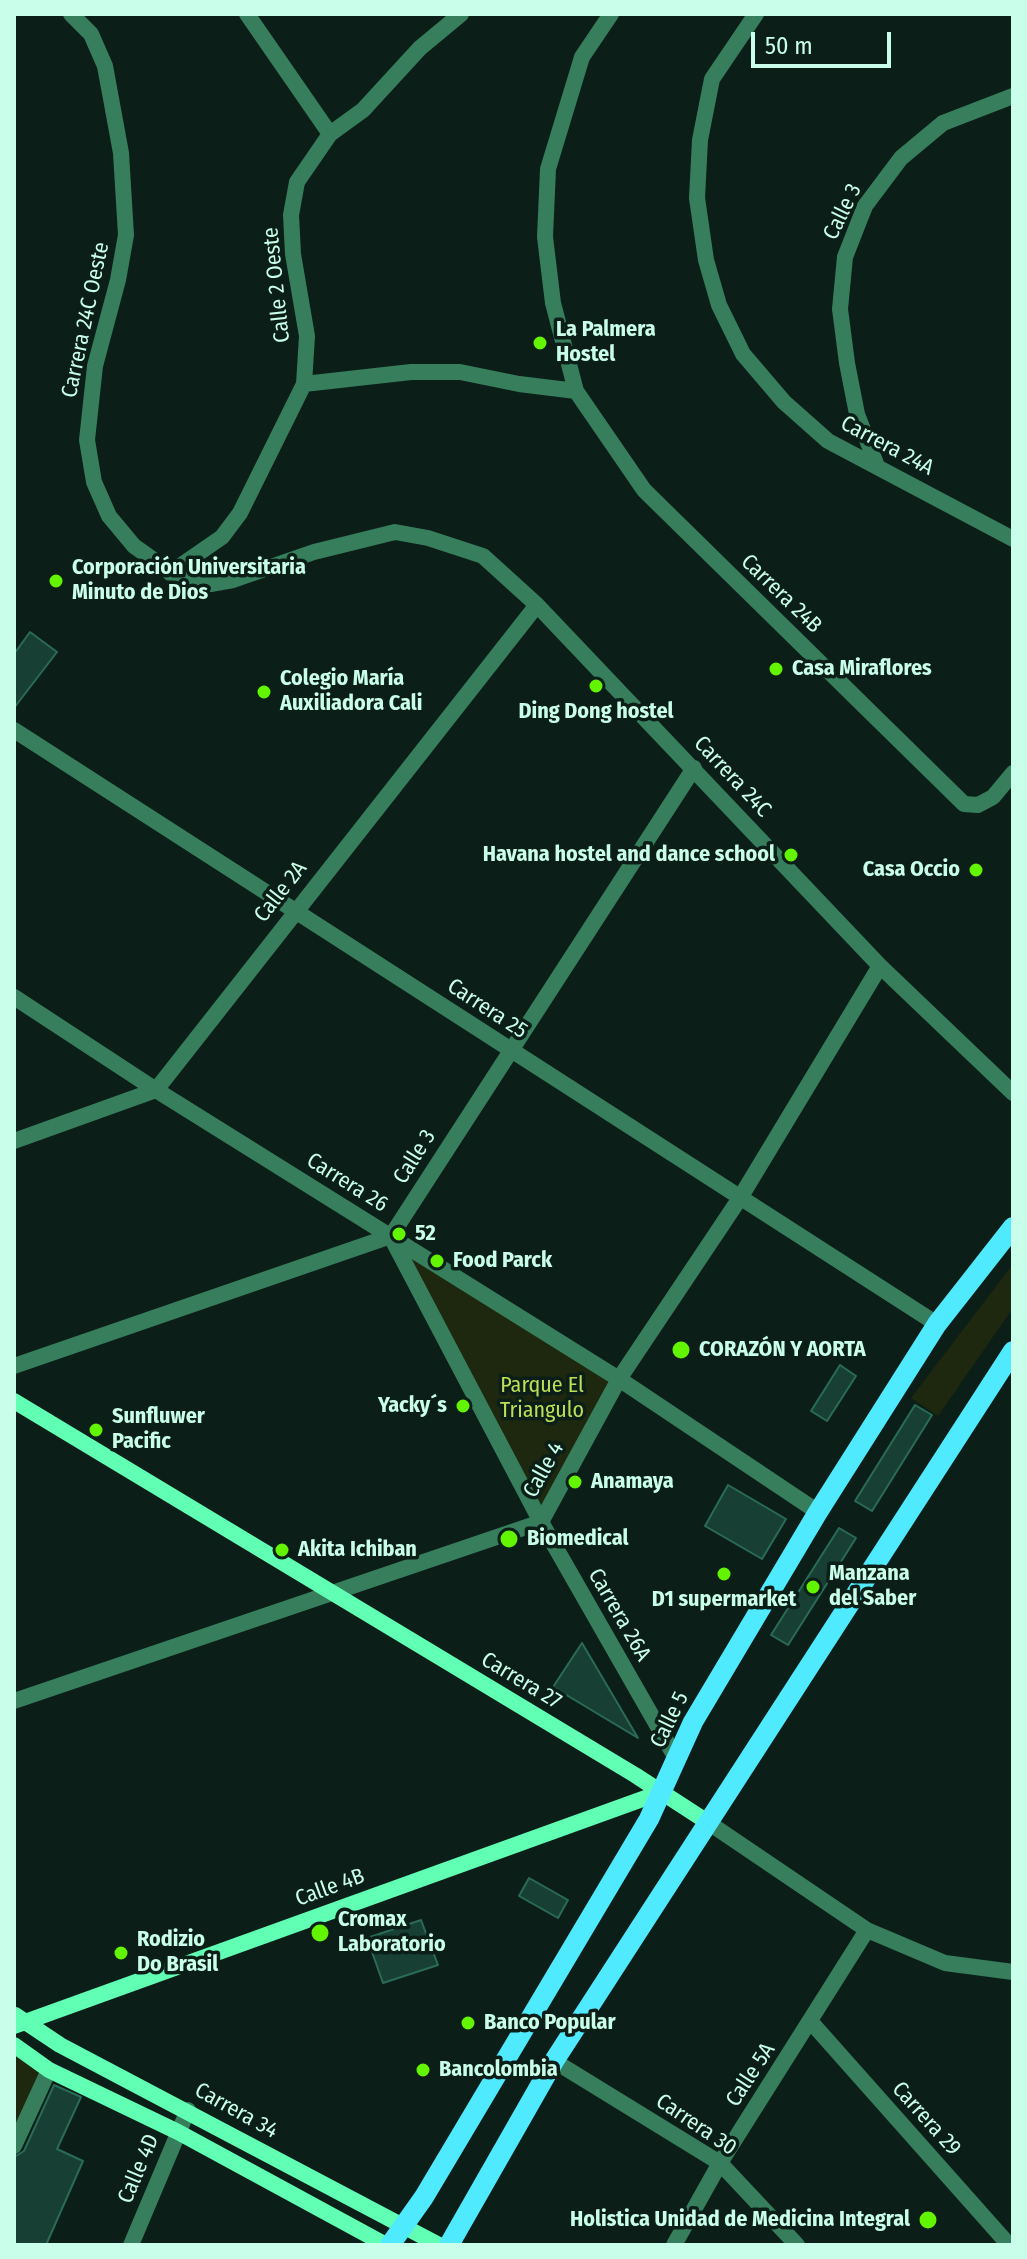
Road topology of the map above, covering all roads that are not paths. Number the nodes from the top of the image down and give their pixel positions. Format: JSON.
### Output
{"nodes":[{"id":1,"x":71,"y":14,"type":"edge"},
{"id":2,"x":247,"y":14,"type":"edge"},
{"id":3,"x":461,"y":14,"type":"edge"},
{"id":4,"x":611,"y":14,"type":"edge"},
{"id":5,"x":756,"y":14,"type":"edge"},
{"id":6,"x":1013,"y":96,"type":"edge"},
{"id":7,"x":330,"y":134,"type":"junction"},
{"id":8,"x":304,"y":384,"type":"junction"},
{"id":9,"x":576,"y":391,"type":"junction"},
{"id":10,"x":877,"y":466,"type":"junction"},
{"id":11,"x":395,"y":532,"type":"joint"},
{"id":12,"x":1013,"y":539,"type":"edge"},
{"id":13,"x":170,"y":573,"type":"junction"},
{"id":14,"x":537,"y":605,"type":"junction"},
{"id":15,"x":14,"y":730,"type":"edge"},
{"id":16,"x":694,"y":768,"type":"junction"},
{"id":17,"x":1013,"y":773,"type":"edge"},
{"id":18,"x":295,"y":911,"type":"junction"},
{"id":19,"x":880,"y":966,"type":"junction"},
{"id":20,"x":14,"y":997,"type":"edge"},
{"id":21,"x":510,"y":1049,"type":"junction"},
{"id":22,"x":156,"y":1090,"type":"junction"},
{"id":23,"x":1013,"y":1093,"type":"edge"},
{"id":24,"x":14,"y":1141,"type":"edge"},
{"id":25,"x":740,"y":1198,"type":"junction"},
{"id":26,"x":1013,"y":1227,"type":"edge"},
{"id":27,"x":391,"y":1236,"type":"junction"},
{"id":28,"x":937,"y":1324,"type":"junction"},
{"id":29,"x":1013,"y":1351,"type":"edge"},
{"id":30,"x":14,"y":1366,"type":"edge"},
{"id":31,"x":619,"y":1379,"type":"junction"},
{"id":32,"x":14,"y":1401,"type":"edge"},
{"id":33,"x":818,"y":1512,"type":"junction"},
{"id":34,"x":541,"y":1522,"type":"junction"},
{"id":35,"x":329,"y":1593,"type":"junction"},
{"id":36,"x":14,"y":1701,"type":"edge"},
{"id":37,"x":677,"y":1760,"type":"junction"},
{"id":38,"x":662,"y":1792,"type":"junction"},
{"id":39,"x":709,"y":1823,"type":"junction"},
{"id":40,"x":867,"y":1930,"type":"junction"},
{"id":41,"x":1013,"y":1972,"type":"edge"},
{"id":42,"x":17,"y":2020,"type":"edge"},
{"id":43,"x":811,"y":2022,"type":"junction"},
{"id":44,"x":14,"y":2045,"type":"edge"},
{"id":45,"x":554,"y":2061,"type":"junction"},
{"id":46,"x":49,"y":2070,"type":"junction"},
{"id":47,"x":188,"y":2110,"type":"junction"},
{"id":48,"x":178,"y":2132,"type":"junction"},
{"id":49,"x":14,"y":2146,"type":"edge"},
{"id":50,"x":720,"y":2163,"type":"junction"},
{"id":51,"x":403,"y":2227,"type":"junction"},
{"id":52,"x":131,"y":2245,"type":"edge"},
{"id":53,"x":388,"y":2245,"type":"edge"},
{"id":54,"x":439,"y":2245,"type":"edge"},
{"id":55,"x":449,"y":2245,"type":"edge"},
{"id":56,"x":674,"y":2245,"type":"edge"},
{"id":57,"x":797,"y":2245,"type":"edge"},
{"id":58,"x":1009,"y":2245,"type":"edge"}],
"edges":[{"from":1,"to":13,"type":"street","name":"Carrera 24C Oeste"},
{"from":2,"to":7,"type":"street"},
{"from":3,"to":7,"type":"street","name":"Calle 2 Oeste"},
{"from":4,"to":9,"type":"street","name":"Carrera 24B"},
{"from":5,"to":10,"type":"street","name":"Carrera 24A"},
{"from":6,"to":10,"type":"street","name":"Calle 3"},
{"from":7,"to":8,"type":"street","name":"Calle 2 Oeste"},
{"from":8,"to":9,"type":"street"},
{"from":8,"to":13,"type":"street","name":"Calle 2 Oeste"},
{"from":9,"to":17,"type":"street","name":"Carrera 24B"},
{"from":10,"to":12,"type":"street","name":"Carrera 24A"},
{"from":11,"to":13,"type":"street","name":"Carrera 24C Oeste"},
{"from":11,"to":14,"type":"street","name":"Carrera 24C"},
{"from":14,"to":16,"type":"street","name":"Carrera 24C"},
{"from":14,"to":18,"type":"street","name":"Calle 2A"},
{"from":15,"to":18,"type":"street","name":"Carrera 25"},
{"from":16,"to":19,"type":"street","name":"Carrera 24C"},
{"from":16,"to":21,"type":"street","name":"Calle 3"},
{"from":18,"to":21,"type":"street","name":"Carrera 25"},
{"from":18,"to":22,"type":"street","name":"Calle 2A"},
{"from":19,"to":23,"type":"street","name":"Carrera 24C"},
{"from":19,"to":25,"type":"street","name":"Calle 4"},
{"from":20,"to":22,"type":"street","name":"Carrera 26"},
{"from":21,"to":25,"type":"street","name":"Carrera 25"},
{"from":21,"to":27,"type":"street","name":"Calle 3"},
{"from":22,"to":24,"type":"street"},
{"from":22,"to":27,"type":"street","name":"Carrera 26"},
{"from":25,"to":28,"type":"street","name":"Carrera 25"},
{"from":25,"to":31,"type":"street","name":"Calle 4"},
{"from":26,"to":28,"type":"main road","name":"Calle 5"},
{"from":27,"to":30,"type":"street"},
{"from":27,"to":31,"type":"street","name":"Carrera 26"},
{"from":27,"to":34,"type":"street","name":"Carrera 26A"},
{"from":28,"to":33,"type":"main road","name":"Calle 5"},
{"from":29,"to":39,"type":"main road"},
{"from":31,"to":33,"type":"street","name":"Carrera 26"},
{"from":31,"to":34,"type":"street","name":"Calle 4"},
{"from":32,"to":35,"type":"street","name":"Carrera 27"},
{"from":33,"to":37,"type":"main road","name":"Calle 5"},
{"from":34,"to":35,"type":"street","name":"Calle 4"},
{"from":34,"to":37,"type":"street","name":"Carrera 26A"},
{"from":35,"to":36,"type":"street","name":"Calle 4"},
{"from":35,"to":38,"type":"street","name":"Carrera 27"},
{"from":37,"to":38,"type":"main road","name":"Calle 5"},
{"from":38,"to":39,"type":"street","name":"Carrera 27"},
{"from":38,"to":42,"type":"street","name":"Calle 4B"},
{"from":38,"to":51,"type":"main road","name":"Calle 5"},
{"from":39,"to":40,"type":"street","name":"Carrera 27"},
{"from":39,"to":45,"type":"main road"},
{"from":40,"to":41,"type":"street","name":"Carrera 27"},
{"from":40,"to":43,"type":"street","name":"Calle 5A"},
{"from":42,"to":47,"type":"street","name":"Carrera 34"},
{"from":43,"to":50,"type":"street","name":"Calle 5A"},
{"from":43,"to":58,"type":"street","name":"Carrera 29"},
{"from":44,"to":46,"type":"street","name":"Carrera 34"},
{"from":45,"to":50,"type":"street","name":"Carrera 30"},
{"from":45,"to":55,"type":"main road"},
{"from":46,"to":48,"type":"street","name":"Carrera 34"},
{"from":46,"to":49,"type":"street"},
{"from":47,"to":48,"type":"street","name":"Calle 4D"},
{"from":47,"to":51,"type":"street","name":"Carrera 34"},
{"from":48,"to":52,"type":"street","name":"Calle 4D"},
{"from":48,"to":53,"type":"street","name":"Carrera 34"},
{"from":50,"to":56,"type":"street","name":"Calle 5A"},
{"from":50,"to":57,"type":"street","name":"Carrera 30"},
{"from":51,"to":53,"type":"main road","name":"Calle 5"},
{"from":51,"to":54,"type":"street","name":"Carrera 34"}]}
